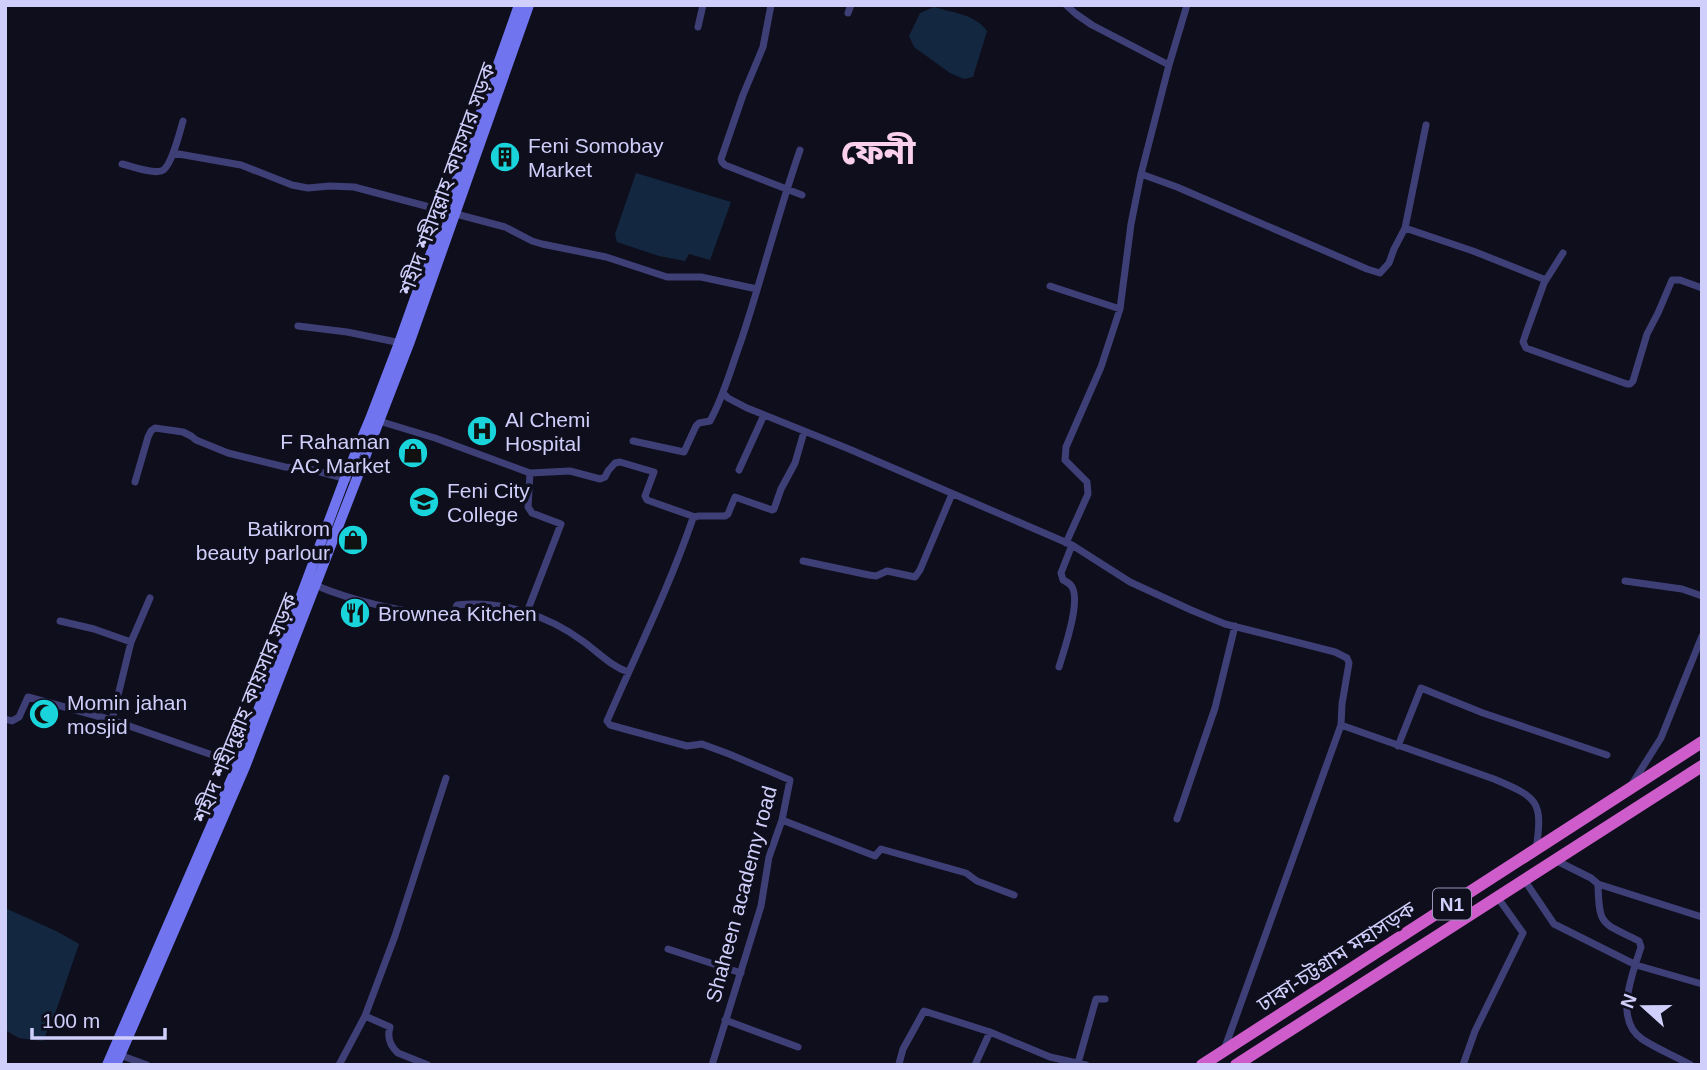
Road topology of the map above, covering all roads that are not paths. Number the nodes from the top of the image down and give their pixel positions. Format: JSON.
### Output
{"nodes":[{"id":1,"x":519,"y":5,"type":"edge"},
{"id":2,"x":529,"y":5,"type":"edge"},
{"id":3,"x":703,"y":5,"type":"edge"},
{"id":4,"x":771,"y":5,"type":"edge"},
{"id":5,"x":1066,"y":5,"type":"edge"},
{"id":6,"x":1187,"y":5,"type":"edge"},
{"id":7,"x":698,"y":27,"type":"dead end"},
{"id":8,"x":1169,"y":65,"type":"junction"},
{"id":9,"x":183,"y":121,"type":"dead end"},
{"id":10,"x":1426,"y":125,"type":"dead end"},
{"id":11,"x":800,"y":150,"type":"dead end"},
{"id":12,"x":173,"y":153,"type":"junction"},
{"id":13,"x":122,"y":164,"type":"dead end"},
{"id":14,"x":1141,"y":174,"type":"junction"},
{"id":15,"x":786,"y":189,"type":"junction"},
{"id":16,"x":802,"y":195,"type":"dead end"},
{"id":17,"x":450,"y":213,"type":"junction"},
{"id":18,"x":1405,"y":228,"type":"junction"},
{"id":19,"x":1563,"y":253,"type":"dead end"},
{"id":20,"x":1546,"y":280,"type":"junction"},
{"id":21,"x":1050,"y":286,"type":"dead end"},
{"id":22,"x":1702,"y":288,"type":"edge"},
{"id":23,"x":757,"y":289,"type":"junction"},
{"id":24,"x":1120,"y":309,"type":"junction"},
{"id":25,"x":298,"y":326,"type":"dead end"},
{"id":26,"x":404,"y":344,"type":"junction"},
{"id":27,"x":723,"y":393,"type":"junction"},
{"id":28,"x":764,"y":415,"type":"junction"},
{"id":29,"x":379,"y":421,"type":"junction"},
{"id":30,"x":804,"y":432,"type":"junction"},
{"id":31,"x":633,"y":441,"type":"dead end"},
{"id":32,"x":739,"y":470,"type":"dead end"},
{"id":33,"x":530,"y":473,"type":"junction"},
{"id":34,"x":350,"y":480,"type":"junction"},
{"id":35,"x":135,"y":482,"type":"dead end"},
{"id":36,"x":951,"y":494,"type":"junction"},
{"id":37,"x":695,"y":517,"type":"junction"},
{"id":38,"x":1069,"y":544,"type":"junction"},
{"id":39,"x":803,"y":561,"type":"dead end"},
{"id":40,"x":1625,"y":581,"type":"dead end"},
{"id":41,"x":315,"y":585,"type":"junction"},
{"id":42,"x":1702,"y":596,"type":"edge"},
{"id":43,"x":150,"y":598,"type":"dead end"},
{"id":44,"x":527,"y":612,"type":"junction"},
{"id":45,"x":60,"y":621,"type":"dead end"},
{"id":46,"x":1235,"y":626,"type":"junction"},
{"id":47,"x":1702,"y":636,"type":"edge"},
{"id":48,"x":131,"y":642,"type":"junction"},
{"id":49,"x":1059,"y":667,"type":"dead end"},
{"id":50,"x":628,"y":672,"type":"junction"},
{"id":51,"x":5,"y":719,"type":"edge"},
{"id":52,"x":112,"y":720,"type":"junction"},
{"id":53,"x":1340,"y":725,"type":"junction"},
{"id":54,"x":1702,"y":742,"type":"edge"},
{"id":55,"x":1398,"y":746,"type":"junction"},
{"id":56,"x":1607,"y":755,"type":"dead end"},
{"id":57,"x":242,"y":766,"type":"junction"},
{"id":58,"x":1702,"y":766,"type":"edge"},
{"id":59,"x":446,"y":778,"type":"dead end"},
{"id":60,"x":1630,"y":788,"type":"junction"},
{"id":61,"x":1177,"y":819,"type":"dead end"},
{"id":62,"x":782,"y":820,"type":"junction"},
{"id":63,"x":1535,"y":850,"type":"junction"},
{"id":64,"x":1554,"y":860,"type":"junction"},
{"id":65,"x":1525,"y":881,"type":"junction"},
{"id":66,"x":1598,"y":884,"type":"junction"},
{"id":67,"x":1014,"y":895,"type":"dead end"},
{"id":68,"x":1499,"y":898,"type":"junction"},
{"id":69,"x":1702,"y":917,"type":"edge"},
{"id":70,"x":668,"y":949,"type":"dead end"},
{"id":71,"x":1636,"y":965,"type":"junction"},
{"id":72,"x":741,"y":973,"type":"junction"},
{"id":73,"x":1702,"y":985,"type":"edge"},
{"id":74,"x":1105,"y":999,"type":"dead end"},
{"id":75,"x":365,"y":1016,"type":"junction"},
{"id":76,"x":725,"y":1020,"type":"junction"},
{"id":77,"x":990,"y":1032,"type":"junction"},
{"id":78,"x":798,"y":1048,"type":"dead end"},
{"id":79,"x":1224,"y":1050,"type":"junction"},
{"id":80,"x":118,"y":1060,"type":"edge"},
{"id":81,"x":899,"y":1064,"type":"edge"},
{"id":82,"x":1082,"y":1064,"type":"edge"},
{"id":83,"x":107,"y":1065,"type":"edge"},
{"id":84,"x":146,"y":1065,"type":"edge"},
{"id":85,"x":339,"y":1065,"type":"edge"},
{"id":86,"x":428,"y":1065,"type":"edge"},
{"id":87,"x":712,"y":1065,"type":"edge"},
{"id":88,"x":975,"y":1065,"type":"edge"},
{"id":89,"x":1202,"y":1065,"type":"edge"},
{"id":90,"x":1236,"y":1065,"type":"edge"},
{"id":91,"x":1463,"y":1065,"type":"edge"},
{"id":92,"x":1691,"y":1065,"type":"edge"}],
"edges":[{"from":1,"to":17,"type":"main road","name":"শহীদ শহীদুল্লাহ কায়সার সড়ক"},
{"from":2,"to":17,"type":"main road","name":"শহীদ শহীদুল্লাহ কায়সার সড়ক"},
{"from":3,"to":7,"type":"street"},
{"from":4,"to":15,"type":"street"},
{"from":5,"to":8,"type":"street"},
{"from":6,"to":8,"type":"street"},
{"from":8,"to":14,"type":"street"},
{"from":9,"to":12,"type":"street"},
{"from":10,"to":18,"type":"street"},
{"from":11,"to":15,"type":"street"},
{"from":12,"to":13,"type":"street"},
{"from":12,"to":17,"type":"street"},
{"from":14,"to":18,"type":"street"},
{"from":14,"to":24,"type":"street"},
{"from":15,"to":16,"type":"street"},
{"from":15,"to":23,"type":"street"},
{"from":17,"to":23,"type":"street"},
{"from":17,"to":26,"type":"main road","name":"শহীদ শহীদুল্লাহ কায়সার সড়ক"},
{"from":18,"to":20,"type":"street"},
{"from":19,"to":20,"type":"street"},
{"from":20,"to":22,"type":"street"},
{"from":21,"to":24,"type":"street"},
{"from":23,"to":27,"type":"street"},
{"from":24,"to":38,"type":"street"},
{"from":25,"to":26,"type":"street"},
{"from":26,"to":29,"type":"main road","name":"শহীদ শহীদুল্লাহ কায়সার সড়ক"},
{"from":26,"to":34,"type":"main road","name":"শহীদ শহীদুল্লাহ কায়সার সড়ক"},
{"from":27,"to":28,"type":"street"},
{"from":27,"to":31,"type":"street"},
{"from":28,"to":30,"type":"street"},
{"from":28,"to":32,"type":"street"},
{"from":29,"to":33,"type":"street"},
{"from":29,"to":34,"type":"main road","name":"শহীদ শহীদুল্লাহ কায়সার সড়ক"},
{"from":30,"to":36,"type":"street"},
{"from":30,"to":37,"type":"street"},
{"from":33,"to":37,"type":"street"},
{"from":33,"to":44,"type":"street"},
{"from":34,"to":35,"type":"street"},
{"from":34,"to":41,"type":"main road","name":"শহীদ শহীদুল্লাহ কায়সার সড়ক"},
{"from":34,"to":57,"type":"main road","name":"শহীদ শহীদুল্লাহ কায়সার সড়ক"},
{"from":36,"to":38,"type":"street"},
{"from":36,"to":39,"type":"street"},
{"from":37,"to":50,"type":"street","name":"Shaheen academy road"},
{"from":38,"to":46,"type":"street"},
{"from":38,"to":49,"type":"street"},
{"from":40,"to":42,"type":"street"},
{"from":41,"to":44,"type":"street"},
{"from":41,"to":57,"type":"main road","name":"শহীদ শহীদুল্লাহ কায়সার সড়ক"},
{"from":43,"to":48,"type":"street"},
{"from":44,"to":50,"type":"street"},
{"from":45,"to":48,"type":"street"},
{"from":46,"to":53,"type":"street"},
{"from":46,"to":61,"type":"street"},
{"from":47,"to":60,"type":"street"},
{"from":48,"to":52,"type":"street"},
{"from":50,"to":62,"type":"street","name":"Shaheen academy road"},
{"from":51,"to":52,"type":"street"},
{"from":52,"to":57,"type":"street"},
{"from":53,"to":55,"type":"street"},
{"from":53,"to":79,"type":"street"},
{"from":54,"to":60,"type":"highway","name":"ঢাকা-চট্টগ্রাম মহাসড়ক","number":"N1"},
{"from":55,"to":56,"type":"street"},
{"from":55,"to":63,"type":"street"},
{"from":57,"to":80,"type":"main road","name":"শহীদ শহীদুল্লাহ কায়সার সড়ক"},
{"from":57,"to":83,"type":"main road","name":"শহীদ শহীদুল্লাহ কায়সার সড়ক"},
{"from":58,"to":64,"type":"highway","name":"ঢাকা-চট্টগ্রাম মহাসড়ক","number":"N1"},
{"from":59,"to":75,"type":"street"},
{"from":60,"to":63,"type":"highway","name":"ঢাকা-চট্টগ্রাম মহাসড়ক","number":"N1"},
{"from":62,"to":67,"type":"street"},
{"from":62,"to":72,"type":"street","name":"Shaheen academy road"},
{"from":63,"to":79,"type":"highway","name":"ঢাকা-চট্টগ্রাম মহাসড়ক","number":"N1"},
{"from":64,"to":65,"type":"highway","name":"ঢাকা-চট্টগ্রাম মহাসড়ক","number":"N1"},
{"from":64,"to":66,"type":"street"},
{"from":65,"to":68,"type":"highway","name":"ঢাকা-চট্টগ্রাম মহাসড়ক","number":"N1"},
{"from":65,"to":71,"type":"street"},
{"from":66,"to":69,"type":"street"},
{"from":66,"to":71,"type":"street"},
{"from":68,"to":90,"type":"highway","name":"ঢাকা-চট্টগ্রাম মহাসড়ক","number":"N1"},
{"from":68,"to":91,"type":"street"},
{"from":70,"to":72,"type":"street"},
{"from":71,"to":73,"type":"street"},
{"from":71,"to":92,"type":"street"},
{"from":72,"to":76,"type":"street","name":"Shaheen academy road"},
{"from":74,"to":82,"type":"street"},
{"from":75,"to":85,"type":"street"},
{"from":75,"to":86,"type":"street"},
{"from":76,"to":78,"type":"street"},
{"from":76,"to":87,"type":"street","name":"Shaheen academy road"},
{"from":77,"to":81,"type":"street"},
{"from":77,"to":82,"type":"street"},
{"from":77,"to":88,"type":"street"},
{"from":79,"to":89,"type":"highway","name":"ঢাকা-চট্টগ্রাম মহাসড়ক","number":"N1"},
{"from":80,"to":84,"type":"street"}]}
